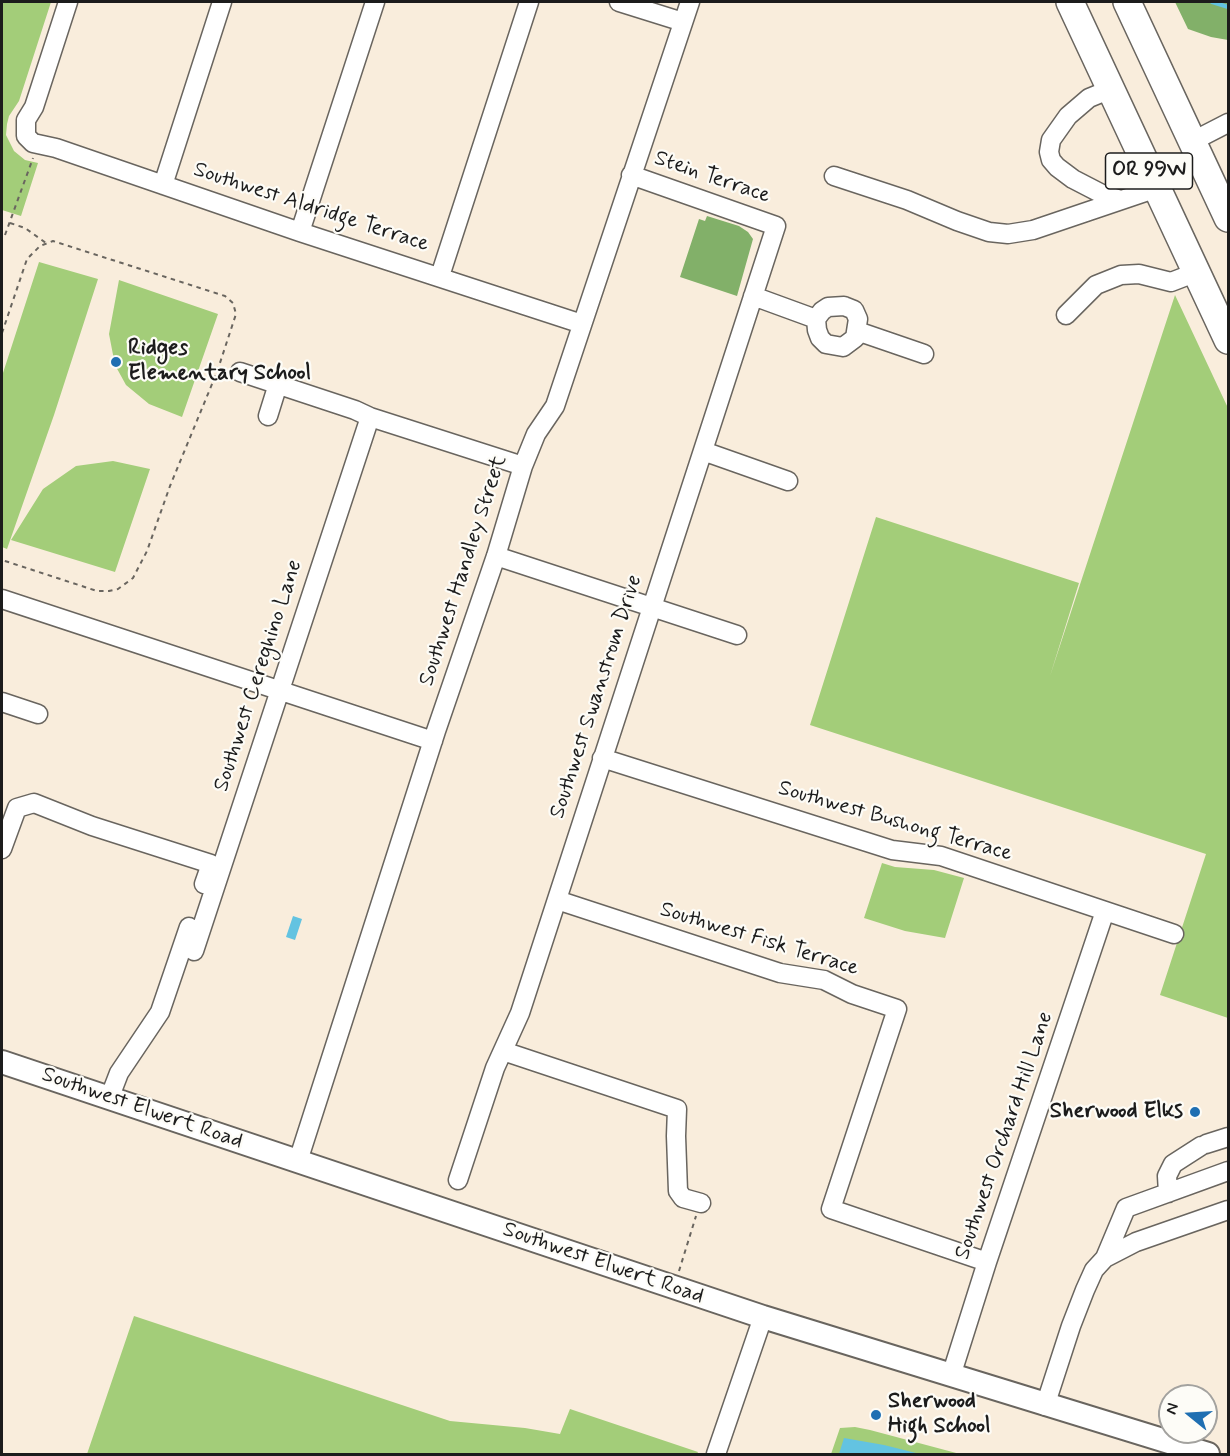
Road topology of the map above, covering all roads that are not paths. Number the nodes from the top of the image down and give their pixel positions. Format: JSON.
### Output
{"nodes":[{"id":1,"x":68,"y":2,"type":"edge"},
{"id":2,"x":222,"y":2,"type":"edge"},
{"id":3,"x":375,"y":2,"type":"edge"},
{"id":4,"x":529,"y":2,"type":"edge"},
{"id":5,"x":619,"y":2,"type":"edge"},
{"id":6,"x":690,"y":2,"type":"edge"},
{"id":7,"x":1070,"y":2,"type":"edge"},
{"id":8,"x":1127,"y":2,"type":"edge"},
{"id":9,"x":683,"y":22,"type":"junction"},
{"id":10,"x":1111,"y":89,"type":"junction"},
{"id":11,"x":1228,"y":123,"type":"edge"},
{"id":12,"x":1193,"y":141,"type":"junction"},
{"id":13,"x":631,"y":175,"type":"junction"},
{"id":14,"x":834,"y":176,"type":"dead end"},
{"id":15,"x":163,"y":184,"type":"junction"},
{"id":16,"x":1157,"y":188,"type":"junction"},
{"id":17,"x":1121,"y":200,"type":"junction"},
{"id":18,"x":1228,"y":218,"type":"edge"},
{"id":19,"x":776,"y":226,"type":"joint"},
{"id":20,"x":300,"y":232,"type":"junction"},
{"id":21,"x":1197,"y":272,"type":"junction"},
{"id":22,"x":440,"y":276,"type":"junction"},
{"id":23,"x":753,"y":296,"type":"junction"},
{"id":24,"x":1066,"y":315,"type":"dead end"},
{"id":25,"x":816,"y":319,"type":"junction"},
{"id":26,"x":582,"y":324,"type":"junction"},
{"id":27,"x":857,"y":332,"type":"junction"},
{"id":28,"x":1228,"y":340,"type":"edge"},
{"id":29,"x":924,"y":354,"type":"dead end"},
{"id":30,"x":240,"y":372,"type":"dead end"},
{"id":31,"x":278,"y":384,"type":"junction"},
{"id":32,"x":268,"y":416,"type":"dead end"},
{"id":33,"x":370,"y":417,"type":"junction"},
{"id":34,"x":703,"y":451,"type":"junction"},
{"id":35,"x":523,"y":466,"type":"junction"},
{"id":36,"x":788,"y":481,"type":"dead end"},
{"id":37,"x":496,"y":556,"type":"junction"},
{"id":38,"x":2,"y":599,"type":"edge"},
{"id":39,"x":651,"y":607,"type":"junction"},
{"id":40,"x":737,"y":635,"type":"dead end"},
{"id":41,"x":279,"y":692,"type":"junction"},
{"id":42,"x":2,"y":702,"type":"edge"},
{"id":43,"x":38,"y":714,"type":"dead end"},
{"id":44,"x":433,"y":741,"type":"junction"},
{"id":45,"x":602,"y":758,"type":"junction"},
{"id":46,"x":2,"y":849,"type":"edge"},
{"id":47,"x":557,"y":900,"type":"junction"},
{"id":48,"x":1105,"y":911,"type":"junction"},
{"id":49,"x":1174,"y":934,"type":"dead end"},
{"id":50,"x":194,"y":951,"type":"dead end"},
{"id":51,"x":503,"y":1051,"type":"junction"},
{"id":52,"x":2,"y":1062,"type":"edge"},
{"id":53,"x":109,"y":1099,"type":"junction"},
{"id":54,"x":1228,"y":1137,"type":"edge"},
{"id":55,"x":298,"y":1161,"type":"junction"},
{"id":56,"x":1228,"y":1171,"type":"edge"},
{"id":57,"x":458,"y":1180,"type":"dead end"},
{"id":58,"x":1168,"y":1192,"type":"junction"},
{"id":59,"x":701,"y":1203,"type":"road end"},
{"id":60,"x":1228,"y":1210,"type":"edge"},
{"id":61,"x":1105,"y":1258,"type":"junction"},
{"id":62,"x":987,"y":1262,"type":"junction"},
{"id":63,"x":763,"y":1317,"type":"junction"},
{"id":64,"x":951,"y":1376,"type":"junction"},
{"id":65,"x":1045,"y":1406,"type":"junction"},
{"id":66,"x":716,"y":1455,"type":"edge"},
{"id":67,"x":1208,"y":1455,"type":"edge"}],
"edges":[{"from":1,"to":15,"type":"street","name":"Southwest Aldridge Terrace"},
{"from":2,"to":15,"type":"street"},
{"from":3,"to":20,"type":"street"},
{"from":4,"to":22,"type":"street"},
{"from":5,"to":9,"type":"street"},
{"from":6,"to":9,"type":"street","name":"Southwest Handley Street"},
{"from":7,"to":10,"type":"highway","number":"OR 99W"},
{"from":8,"to":12,"type":"highway","number":"OR 99W"},
{"from":9,"to":13,"type":"street","name":"Southwest Handley Street"},
{"from":10,"to":16,"type":"highway","number":"OR 99W"},
{"from":10,"to":17,"type":"street"},
{"from":11,"to":12,"type":"street"},
{"from":12,"to":18,"type":"highway","number":"OR 99W"},
{"from":13,"to":19,"type":"street","name":"Stein Terrace"},
{"from":13,"to":26,"type":"street","name":"Southwest Handley Street"},
{"from":14,"to":17,"type":"street"},
{"from":15,"to":20,"type":"street","name":"Southwest Aldridge Terrace"},
{"from":16,"to":17,"type":"street"},
{"from":16,"to":21,"type":"highway","number":"OR 99W"},
{"from":19,"to":23,"type":"street","name":"Southwest Swanstrom Drive"},
{"from":20,"to":22,"type":"street","name":"Southwest Aldridge Terrace"},
{"from":21,"to":24,"type":"street"},
{"from":21,"to":28,"type":"highway","number":"OR 99W"},
{"from":22,"to":26,"type":"street","name":"Southwest Aldridge Terrace"},
{"from":23,"to":25,"type":"street"},
{"from":23,"to":34,"type":"street","name":"Southwest Swanstrom Drive"},
{"from":25,"to":27,"type":"street"},
{"from":25,"to":27,"type":"street"},
{"from":26,"to":35,"type":"street","name":"Southwest Handley Street"},
{"from":27,"to":29,"type":"street"},
{"from":30,"to":31,"type":"street"},
{"from":31,"to":32,"type":"street"},
{"from":31,"to":33,"type":"street"},
{"from":33,"to":35,"type":"street"},
{"from":33,"to":41,"type":"street","name":"Southwest Cereghino Lane"},
{"from":34,"to":36,"type":"street"},
{"from":34,"to":39,"type":"street","name":"Southwest Swanstrom Drive"},
{"from":35,"to":37,"type":"street","name":"Southwest Handley Street"},
{"from":37,"to":39,"type":"street"},
{"from":37,"to":44,"type":"street","name":"Southwest Handley Street"},
{"from":38,"to":41,"type":"street"},
{"from":39,"to":40,"type":"street"},
{"from":39,"to":45,"type":"street","name":"Southwest Swanstrom Drive"},
{"from":41,"to":44,"type":"street"},
{"from":41,"to":50,"type":"street","name":"Southwest Cereghino Lane"},
{"from":42,"to":43,"type":"street"},
{"from":44,"to":55,"type":"street","name":"Southwest Handley Street"},
{"from":45,"to":47,"type":"street","name":"Southwest Swanstrom Drive"},
{"from":45,"to":48,"type":"street","name":"Southwest Bushong Terrace"},
{"from":46,"to":53,"type":"street"},
{"from":47,"to":51,"type":"street","name":"Southwest Swanstrom Drive"},
{"from":47,"to":62,"type":"street","name":"Southwest Fisk Terrace"},
{"from":48,"to":49,"type":"street","name":"Southwest Bushong Terrace"},
{"from":48,"to":62,"type":"street","name":"Southwest Orchard Hill Lane"},
{"from":51,"to":57,"type":"street","name":"Southwest Swanstrom Drive"},
{"from":51,"to":59,"type":"street"},
{"from":52,"to":53,"type":"main road","name":"Southwest Elwert Road"},
{"from":53,"to":55,"type":"main road","name":"Southwest Elwert Road"},
{"from":54,"to":58,"type":"street"},
{"from":55,"to":63,"type":"main road","name":"Southwest Elwert Road"},
{"from":56,"to":58,"type":"street"},
{"from":58,"to":61,"type":"street"},
{"from":60,"to":61,"type":"street"},
{"from":61,"to":65,"type":"street"},
{"from":62,"to":64,"type":"street","name":"Southwest Orchard Hill Lane"},
{"from":63,"to":64,"type":"main road","name":"Southwest Elwert Road"},
{"from":63,"to":66,"type":"street"},
{"from":64,"to":65,"type":"main road","name":"Southwest Elwert Road"},
{"from":65,"to":67,"type":"main road","name":"Southwest Elwert Road"}]}
